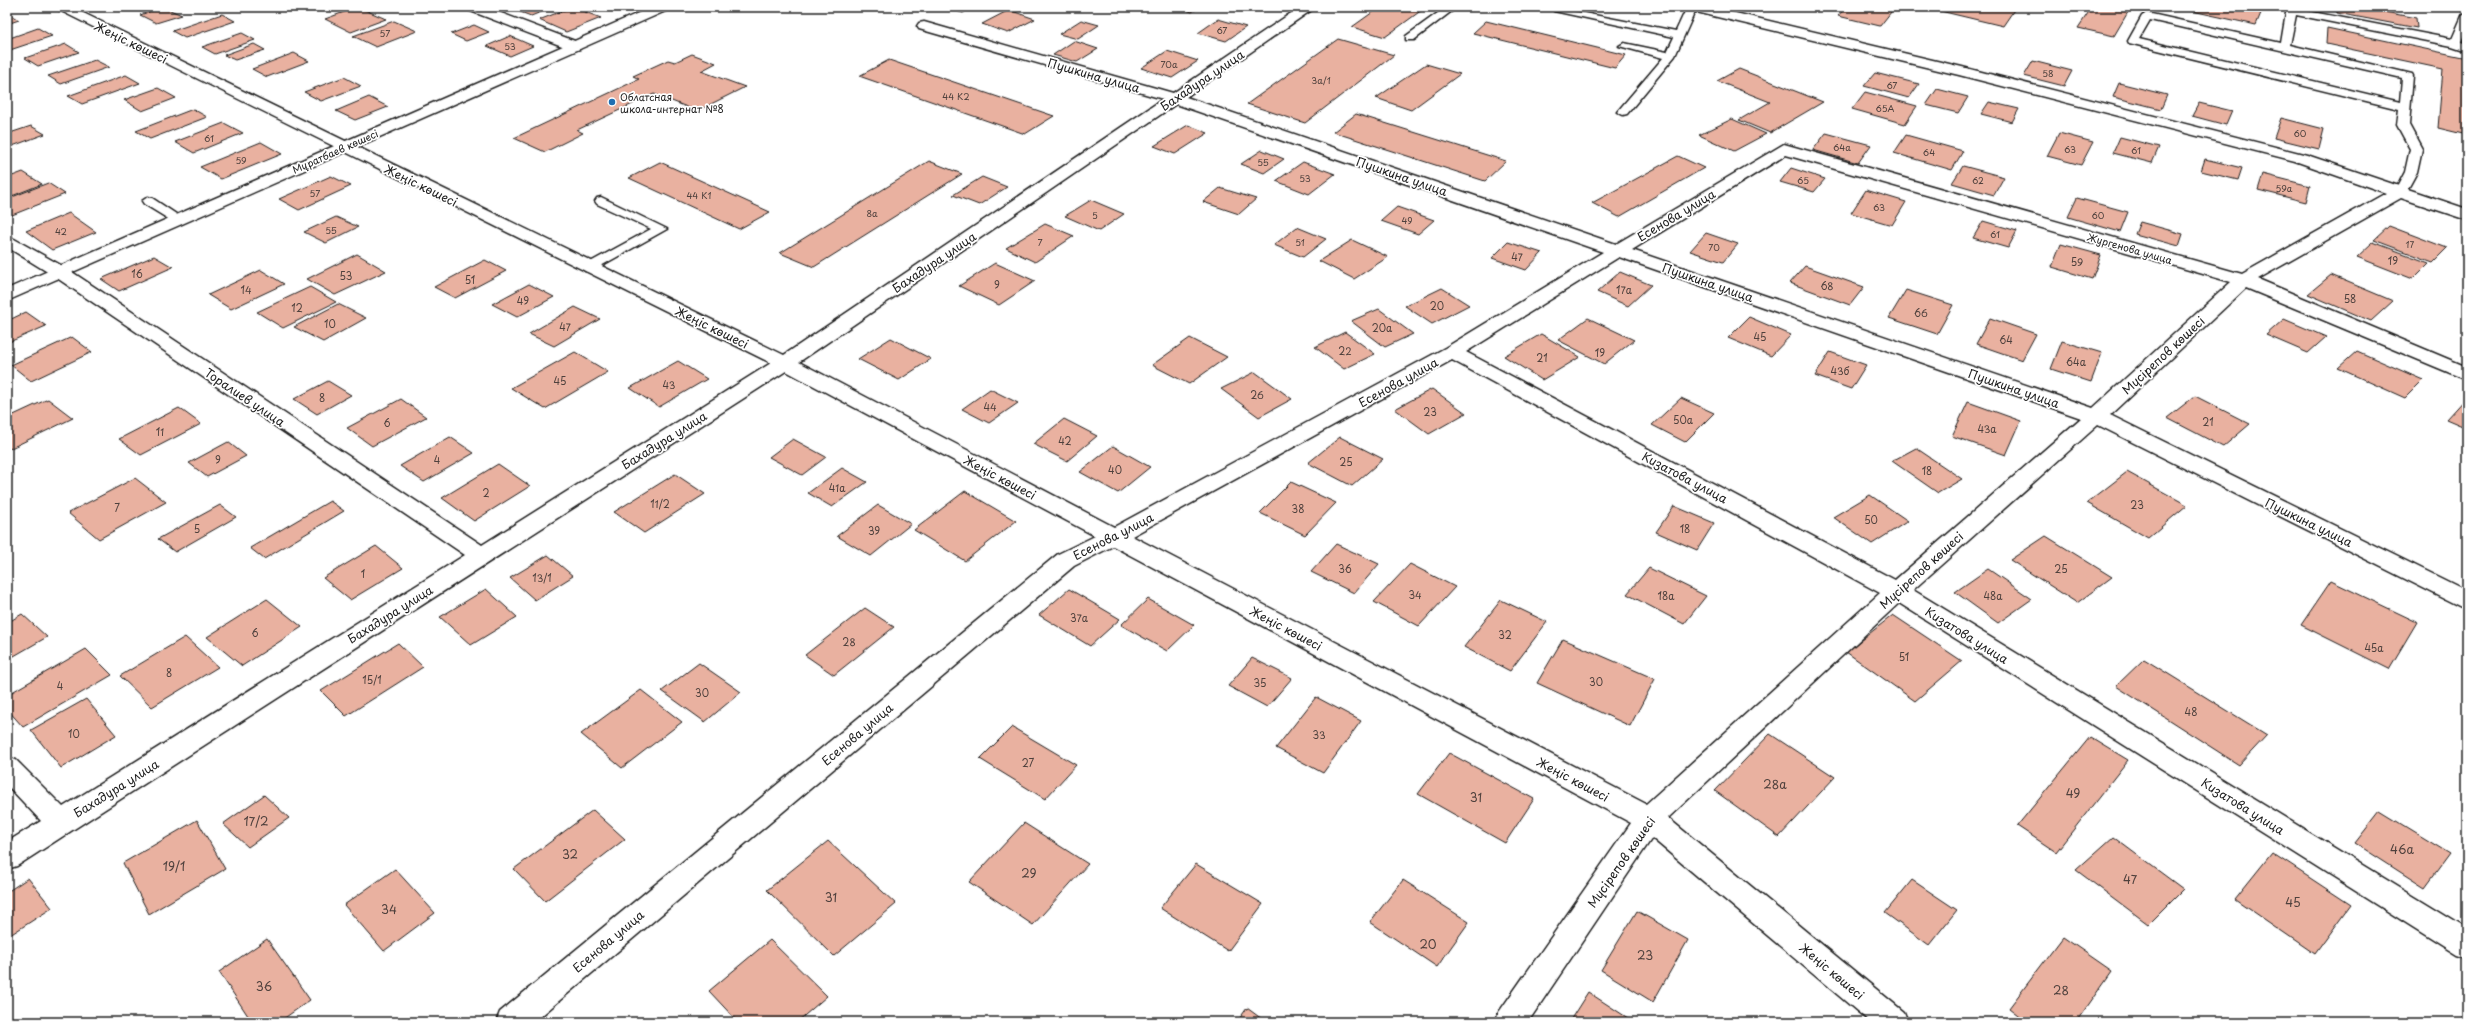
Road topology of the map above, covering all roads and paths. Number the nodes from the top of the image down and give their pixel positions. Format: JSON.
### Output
{"nodes":[{"id":1,"x":60,"y":7,"type":"edge"},
{"id":2,"x":473,"y":7,"type":"edge"},
{"id":3,"x":663,"y":7,"type":"edge"},
{"id":4,"x":1452,"y":7,"type":"edge"},
{"id":5,"x":1692,"y":7,"type":"edge"},
{"id":6,"x":1557,"y":9,"type":"dead end"},
{"id":7,"x":2292,"y":9,"type":"edge"},
{"id":8,"x":1299,"y":10,"type":"edge"},
{"id":9,"x":2467,"y":16,"type":"edge"},
{"id":10,"x":924,"y":26,"type":"dead end"},
{"id":11,"x":1679,"y":35,"type":"junction"},
{"id":12,"x":1410,"y":38,"type":"dead end"},
{"id":13,"x":2455,"y":43,"type":"junction"},
{"id":14,"x":575,"y":46,"type":"junction"},
{"id":15,"x":1624,"y":46,"type":"dead end"},
{"id":16,"x":2285,"y":47,"type":"junction"},
{"id":17,"x":2467,"y":48,"type":"edge"},
{"id":18,"x":1670,"y":56,"type":"junction"},
{"id":19,"x":1174,"y":98,"type":"junction"},
{"id":20,"x":2405,"y":107,"type":"junction"},
{"id":21,"x":1623,"y":112,"type":"dead end"},
{"id":22,"x":344,"y":147,"type":"junction"},
{"id":23,"x":1784,"y":150,"type":"joint"},
{"id":24,"x":2401,"y":192,"type":"junction"},
{"id":25,"x":148,"y":201,"type":"dead end"},
{"id":26,"x":601,"y":201,"type":"dead end"},
{"id":27,"x":2467,"y":215,"type":"edge"},
{"id":28,"x":179,"y":220,"type":"junction"},
{"id":29,"x":7,"y":240,"type":"edge"},
{"id":30,"x":1618,"y":251,"type":"junction"},
{"id":31,"x":590,"y":268,"type":"junction"},
{"id":32,"x":60,"y":272,"type":"junction"},
{"id":33,"x":2244,"y":280,"type":"junction"},
{"id":34,"x":7,"y":296,"type":"edge"},
{"id":35,"x":1452,"y":352,"type":"junction"},
{"id":36,"x":785,"y":363,"type":"junction"},
{"id":37,"x":2467,"y":374,"type":"edge"},
{"id":38,"x":2096,"y":416,"type":"junction"},
{"id":39,"x":1113,"y":537,"type":"junction"},
{"id":40,"x":482,"y":556,"type":"junction"},
{"id":41,"x":1897,"y":591,"type":"junction"},
{"id":42,"x":2467,"y":601,"type":"edge"},
{"id":43,"x":7,"y":768,"type":"edge"},
{"id":44,"x":1649,"y":819,"type":"junction"},
{"id":45,"x":61,"y":823,"type":"junction"},
{"id":46,"x":7,"y":857,"type":"edge"},
{"id":47,"x":2467,"y":945,"type":"edge"},
{"id":48,"x":511,"y":1022,"type":"edge"},
{"id":49,"x":1510,"y":1022,"type":"edge"},
{"id":50,"x":1893,"y":1022,"type":"edge"}],
"edges":[{"from":1,"to":22,"type":"street","name":"Жеңіс көшесі"},
{"from":2,"to":14,"type":"street"},
{"from":3,"to":14,"type":"street","name":"Мұратбаев көшесі"},
{"from":4,"to":12,"type":"lane"},
{"from":5,"to":11,"type":"lane"},
{"from":5,"to":24,"type":"street"},
{"from":6,"to":11,"type":"lane"},
{"from":7,"to":13,"type":"lane"},
{"from":7,"to":16,"type":"lane"},
{"from":8,"to":19,"type":"street","name":"Бахадура улица"},
{"from":9,"to":13,"type":"lane"},
{"from":10,"to":19,"type":"street","name":"Пушкина улица"},
{"from":11,"to":18,"type":"lane"},
{"from":13,"to":17,"type":"lane"},
{"from":14,"to":22,"type":"street","name":"Мұратбаев көшесі"},
{"from":15,"to":18,"type":"lane"},
{"from":16,"to":20,"type":"lane"},
{"from":16,"to":20,"type":"lane"},
{"from":18,"to":21,"type":"lane"},
{"from":19,"to":30,"type":"street","name":"Пушкина улица"},
{"from":19,"to":36,"type":"street","name":"Бахадура улица"},
{"from":20,"to":24,"type":"lane"},
{"from":22,"to":28,"type":"street","name":"Мұратбаев көшесі"},
{"from":22,"to":31,"type":"street","name":"Жеңіс көшесі"},
{"from":23,"to":30,"type":"street","name":"Есенова улица"},
{"from":23,"to":33,"type":"street","name":"Жургенова улица"},
{"from":24,"to":27,"type":"street"},
{"from":24,"to":33,"type":"street","name":"Мүсірепов көшесі"},
{"from":25,"to":28,"type":"lane"},
{"from":26,"to":31,"type":"lane"},
{"from":28,"to":32,"type":"street","name":"Мұратбаев көшесі"},
{"from":29,"to":32,"type":"street","name":"Торалиев улица"},
{"from":30,"to":35,"type":"street","name":"Есенова улица"},
{"from":30,"to":38,"type":"street","name":"Пушкина улица"},
{"from":31,"to":36,"type":"street","name":"Жеңіс көшесі"},
{"from":32,"to":34,"type":"street","name":"Мұратбаев көшесі"},
{"from":32,"to":40,"type":"street","name":"Торалиев улица"},
{"from":33,"to":37,"type":"street","name":"Жургенова улица"},
{"from":33,"to":38,"type":"street","name":"Мүсірепов көшесі"},
{"from":35,"to":39,"type":"street","name":"Есенова улица"},
{"from":35,"to":41,"type":"street","name":"Кизатова улица"},
{"from":36,"to":39,"type":"street","name":"Жеңіс көшесі"},
{"from":36,"to":40,"type":"street","name":"Бахадура улица"},
{"from":38,"to":41,"type":"street","name":"Мүсірепов көшесі"},
{"from":38,"to":42,"type":"street","name":"Пушкина улица"},
{"from":39,"to":44,"type":"street","name":"Жеңіс көшесі"},
{"from":39,"to":48,"type":"street","name":"Есенова улица"},
{"from":40,"to":45,"type":"street","name":"Бахадура улица"},
{"from":41,"to":44,"type":"street","name":"Мүсірепов көшесі"},
{"from":41,"to":47,"type":"street","name":"Кизатова улица"},
{"from":43,"to":45,"type":"street"},
{"from":44,"to":49,"type":"street","name":"Мүсірепов көшесі"},
{"from":44,"to":50,"type":"street","name":"Жеңіс көшесі"},
{"from":45,"to":46,"type":"street","name":"Бахадура улица"}]}
